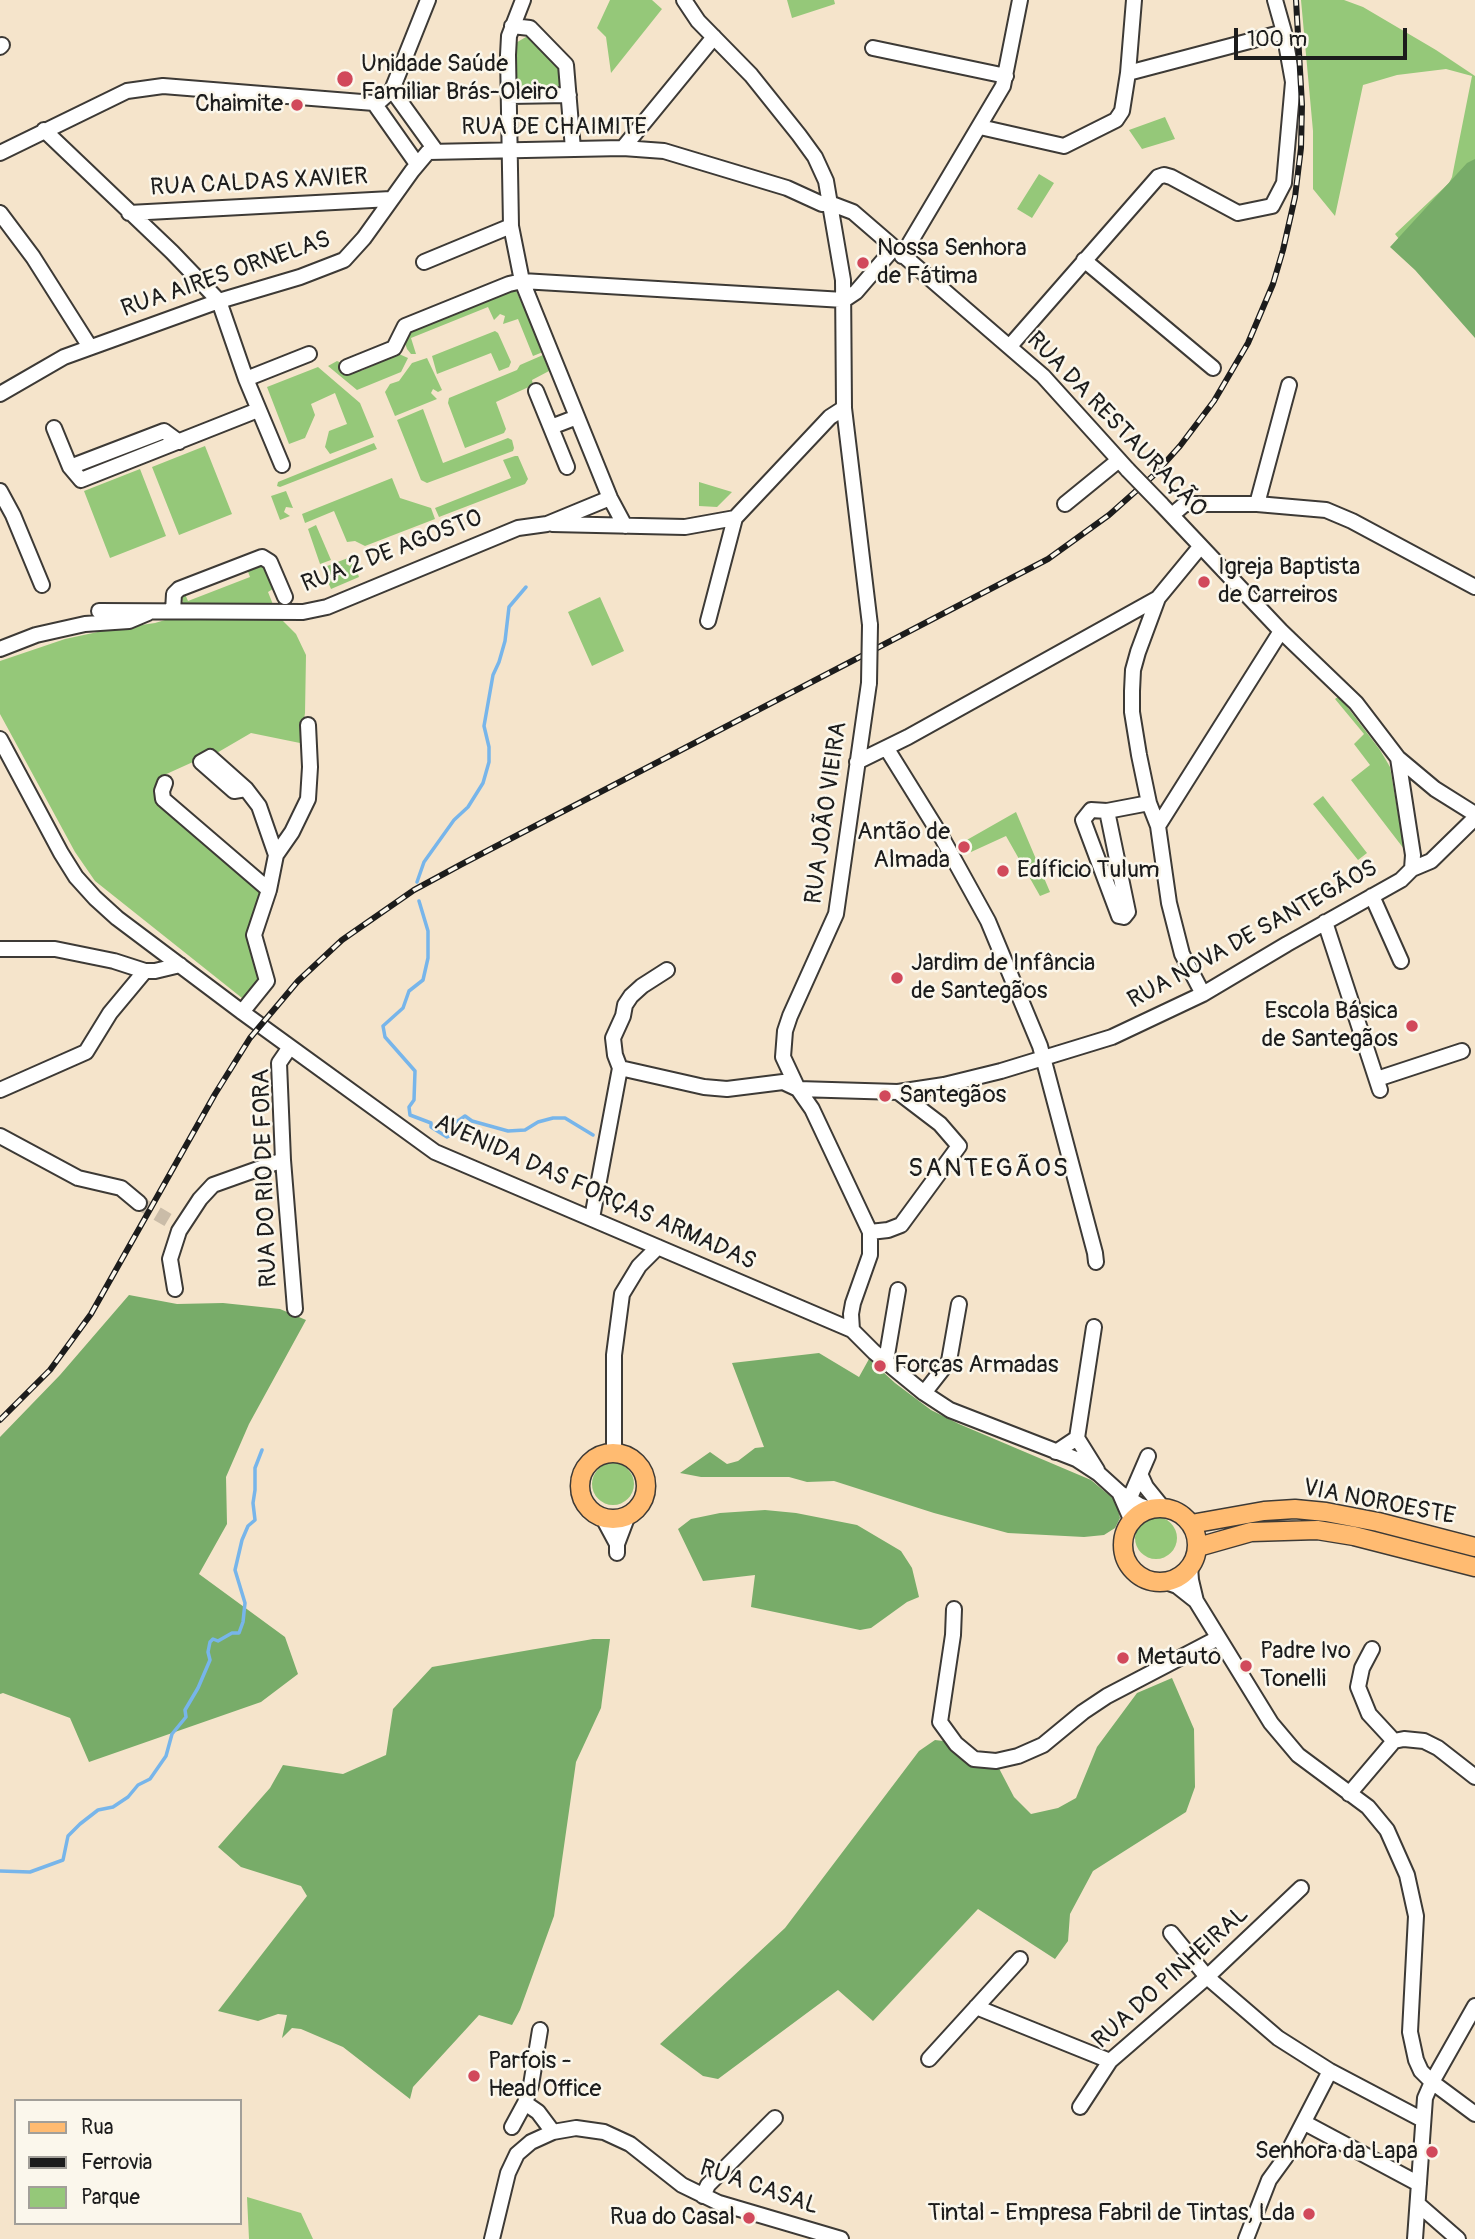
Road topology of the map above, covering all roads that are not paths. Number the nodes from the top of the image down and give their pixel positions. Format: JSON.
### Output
{"nodes":[{"id":1,"x":428,"y":0,"type":"edge"},
{"id":2,"x":523,"y":0,"type":"edge"},
{"id":3,"x":684,"y":0,"type":"edge"},
{"id":4,"x":1020,"y":0,"type":"edge"},
{"id":5,"x":1125,"y":0,"type":"edge"},
{"id":6,"x":1134,"y":0,"type":"edge"},
{"id":7,"x":1275,"y":0,"type":"edge"},
{"id":8,"x":512,"y":26,"type":"junction"},
{"id":9,"x":1284,"y":32,"type":"junction"},
{"id":10,"x":714,"y":37,"type":"junction"},
{"id":11,"x":873,"y":48,"type":"dead end"},
{"id":12,"x":1128,"y":74,"type":"junction"},
{"id":13,"x":1006,"y":76,"type":"junction"},
{"id":14,"x":392,"y":90,"type":"junction"},
{"id":15,"x":569,"y":94,"type":"junction"},
{"id":16,"x":509,"y":96,"type":"junction"},
{"id":17,"x":374,"y":103,"type":"junction"},
{"id":18,"x":980,"y":127,"type":"junction"},
{"id":19,"x":44,"y":130,"type":"junction"},
{"id":20,"x":623,"y":148,"type":"junction"},
{"id":21,"x":573,"y":149,"type":"junction"},
{"id":22,"x":511,"y":150,"type":"junction"},
{"id":23,"x":436,"y":151,"type":"junction"},
{"id":24,"x":0,"y":153,"type":"edge"},
{"id":25,"x":417,"y":164,"type":"junction"},
{"id":26,"x":391,"y":199,"type":"junction"},
{"id":27,"x":832,"y":204,"type":"junction"},
{"id":28,"x":0,"y":213,"type":"edge"},
{"id":29,"x":129,"y":213,"type":"junction"},
{"id":30,"x":511,"y":226,"type":"junction"},
{"id":31,"x":898,"y":252,"type":"junction"},
{"id":32,"x":1084,"y":260,"type":"junction"},
{"id":33,"x":424,"y":262,"type":"dead end"},
{"id":34,"x":522,"y":281,"type":"junction"},
{"id":35,"x":844,"y":300,"type":"junction"},
{"id":36,"x":219,"y":301,"type":"junction"},
{"id":37,"x":90,"y":346,"type":"junction"},
{"id":38,"x":1010,"y":346,"type":"junction"},
{"id":39,"x":309,"y":354,"type":"dead end"},
{"id":40,"x":346,"y":367,"type":"dead end"},
{"id":41,"x":1213,"y":368,"type":"dead end"},
{"id":42,"x":246,"y":379,"type":"junction"},
{"id":43,"x":1289,"y":385,"type":"dead end"},
{"id":44,"x":536,"y":391,"type":"dead end"},
{"id":45,"x":0,"y":394,"type":"edge"},
{"id":46,"x":844,"y":408,"type":"junction"},
{"id":47,"x":258,"y":410,"type":"junction"},
{"id":48,"x":577,"y":417,"type":"junction"},
{"id":49,"x":551,"y":427,"type":"junction"},
{"id":50,"x":54,"y":428,"type":"dead end"},
{"id":51,"x":282,"y":465,"type":"dead end"},
{"id":52,"x":1124,"y":465,"type":"junction"},
{"id":53,"x":567,"y":467,"type":"dead end"},
{"id":54,"x":0,"y":491,"type":"edge"},
{"id":55,"x":610,"y":498,"type":"junction"},
{"id":56,"x":1065,"y":504,"type":"dead end"},
{"id":57,"x":1257,"y":504,"type":"junction"},
{"id":58,"x":1172,"y":515,"type":"junction"},
{"id":59,"x":735,"y":518,"type":"junction"},
{"id":60,"x":547,"y":524,"type":"junction"},
{"id":61,"x":625,"y":526,"type":"junction"},
{"id":62,"x":1200,"y":547,"type":"junction"},
{"id":63,"x":42,"y":584,"type":"dead end"},
{"id":64,"x":1475,"y":587,"type":"edge"},
{"id":65,"x":285,"y":597,"type":"dead end"},
{"id":66,"x":1158,"y":598,"type":"junction"},
{"id":67,"x":99,"y":611,"type":"dead end"},
{"id":68,"x":152,"y":611,"type":"junction"},
{"id":69,"x":173,"y":611,"type":"junction"},
{"id":70,"x":708,"y":621,"type":"dead end"},
{"id":71,"x":1280,"y":631,"type":"junction"},
{"id":72,"x":0,"y":649,"type":"edge"},
{"id":73,"x":307,"y":725,"type":"dead end"},
{"id":74,"x":0,"y":739,"type":"edge"},
{"id":75,"x":887,"y":749,"type":"junction"},
{"id":76,"x":1398,"y":758,"type":"junction"},
{"id":77,"x":857,"y":762,"type":"junction"},
{"id":78,"x":165,"y":783,"type":"dead end"},
{"id":79,"x":246,"y":789,"type":"dead end"},
{"id":80,"x":1149,"y":803,"type":"junction"},
{"id":81,"x":1107,"y":811,"type":"junction"},
{"id":82,"x":1475,"y":816,"type":"edge"},
{"id":83,"x":1158,"y":826,"type":"junction"},
{"id":84,"x":276,"y":855,"type":"junction"},
{"id":85,"x":1412,"y":869,"type":"junction"},
{"id":86,"x":269,"y":890,"type":"junction"},
{"id":87,"x":1372,"y":896,"type":"junction"},
{"id":88,"x":1325,"y":922,"type":"junction"},
{"id":89,"x":0,"y":949,"type":"edge"},
{"id":90,"x":1401,"y":961,"type":"dead end"},
{"id":91,"x":180,"y":965,"type":"junction"},
{"id":92,"x":667,"y":970,"type":"dead end"},
{"id":93,"x":145,"y":971,"type":"junction"},
{"id":94,"x":1203,"y":994,"type":"junction"},
{"id":95,"x":242,"y":1012,"type":"junction"},
{"id":96,"x":290,"y":1047,"type":"junction"},
{"id":97,"x":1462,"y":1051,"type":"dead end"},
{"id":98,"x":1043,"y":1057,"type":"junction"},
{"id":99,"x":620,"y":1068,"type":"junction"},
{"id":100,"x":798,"y":1089,"type":"junction"},
{"id":101,"x":0,"y":1090,"type":"edge"},
{"id":102,"x":898,"y":1092,"type":"junction"},
{"id":103,"x":0,"y":1136,"type":"edge"},
{"id":104,"x":283,"y":1160,"type":"junction"},
{"id":105,"x":139,"y":1203,"type":"tunnel mouth"},
{"id":106,"x":592,"y":1218,"type":"junction"},
{"id":107,"x":870,"y":1232,"type":"junction"},
{"id":108,"x":658,"y":1248,"type":"junction"},
{"id":109,"x":1096,"y":1262,"type":"dead end"},
{"id":110,"x":175,"y":1289,"type":"dead end"},
{"id":111,"x":898,"y":1290,"type":"dead end"},
{"id":112,"x":959,"y":1304,"type":"dead end"},
{"id":113,"x":295,"y":1308,"type":"dead end"},
{"id":114,"x":1094,"y":1326,"type":"dead end"},
{"id":115,"x":852,"y":1330,"type":"junction"},
{"id":116,"x":886,"y":1361,"type":"junction"},
{"id":117,"x":924,"y":1393,"type":"junction"},
{"id":118,"x":1077,"y":1438,"type":"junction"},
{"id":119,"x":1056,"y":1452,"type":"junction"},
{"id":120,"x":614,"y":1453,"type":"junction"},
{"id":121,"x":1148,"y":1456,"type":"dead end"},
{"id":122,"x":1099,"y":1474,"type":"junction"},
{"id":123,"x":1141,"y":1476,"type":"junction"},
{"id":124,"x":1125,"y":1496,"type":"junction"},
{"id":125,"x":1157,"y":1509,"type":"junction"},
{"id":126,"x":628,"y":1515,"type":"junction"},
{"id":127,"x":603,"y":1518,"type":"junction"},
{"id":128,"x":1191,"y":1524,"type":"junction"},
{"id":129,"x":1129,"y":1526,"type":"junction"},
{"id":130,"x":1198,"y":1547,"type":"junction"},
{"id":131,"x":1475,"y":1547,"type":"edge"},
{"id":132,"x":1190,"y":1567,"type":"junction"},
{"id":133,"x":1475,"y":1567,"type":"edge"},
{"id":134,"x":1166,"y":1582,"type":"junction"},
{"id":135,"x":1196,"y":1601,"type":"junction"},
{"id":136,"x":954,"y":1609,"type":"dead end"},
{"id":137,"x":1218,"y":1638,"type":"junction"},
{"id":138,"x":1372,"y":1649,"type":"dead end"},
{"id":139,"x":1394,"y":1741,"type":"junction"},
{"id":140,"x":1475,"y":1777,"type":"edge"},
{"id":141,"x":1349,"y":1794,"type":"junction"},
{"id":142,"x":1301,"y":1888,"type":"dead end"},
{"id":143,"x":1171,"y":1933,"type":"dead end"},
{"id":144,"x":1020,"y":1959,"type":"dead end"},
{"id":145,"x":1207,"y":1977,"type":"junction"},
{"id":146,"x":1475,"y":2006,"type":"edge"},
{"id":147,"x":976,"y":2007,"type":"junction"},
{"id":148,"x":540,"y":2030,"type":"dead end"},
{"id":149,"x":929,"y":2059,"type":"dead end"},
{"id":150,"x":1110,"y":2061,"type":"junction"},
{"id":151,"x":1331,"y":2071,"type":"junction"},
{"id":152,"x":1432,"y":2082,"type":"junction"},
{"id":153,"x":525,"y":2103,"type":"junction"},
{"id":154,"x":1080,"y":2107,"type":"dead end"},
{"id":155,"x":1475,"y":2115,"type":"edge"},
{"id":156,"x":775,"y":2118,"type":"dead end"},
{"id":157,"x":1423,"y":2120,"type":"junction"},
{"id":158,"x":1304,"y":2123,"type":"junction"},
{"id":159,"x":512,"y":2127,"type":"dead end"},
{"id":160,"x":553,"y":2132,"type":"junction"},
{"id":161,"x":1419,"y":2184,"type":"junction"},
{"id":162,"x":703,"y":2196,"type":"junction"},
{"id":163,"x":1419,"y":2205,"type":"junction"},
{"id":164,"x":492,"y":2239,"type":"edge"},
{"id":165,"x":841,"y":2239,"type":"edge"},
{"id":166,"x":1246,"y":2239,"type":"edge"},
{"id":167,"x":1415,"y":2239,"type":"edge"},
{"id":168,"x":1458,"y":2239,"type":"edge"}],
"edges":[{"from":1,"to":14,"type":"street"},
{"from":2,"to":8,"type":"street"},
{"from":3,"to":10,"type":"street"},
{"from":4,"to":13,"type":"street"},
{"from":5,"to":6,"type":"street"},
{"from":6,"to":12,"type":"street"},
{"from":7,"to":9,"type":"street"},
{"from":8,"to":15,"type":"street"},
{"from":8,"to":16,"type":"street"},
{"from":9,"to":12,"type":"street"},
{"from":9,"to":32,"type":"street"},
{"from":10,"to":20,"type":"street"},
{"from":10,"to":27,"type":"street"},
{"from":11,"to":13,"type":"street"},
{"from":12,"to":18,"type":"street"},
{"from":13,"to":18,"type":"street"},
{"from":14,"to":17,"type":"street"},
{"from":14,"to":23,"type":"street","name":"RUA DE CHAIMITE"},
{"from":15,"to":16,"type":"street"},
{"from":15,"to":21,"type":"street"},
{"from":16,"to":22,"type":"street"},
{"from":17,"to":19,"type":"street"},
{"from":17,"to":25,"type":"street"},
{"from":18,"to":31,"type":"street"},
{"from":19,"to":24,"type":"street"},
{"from":19,"to":29,"type":"street"},
{"from":20,"to":21,"type":"street","name":"RUA DE CHAIMITE"},
{"from":20,"to":27,"type":"street","name":"RUA DE CHAIMITE"},
{"from":21,"to":22,"type":"street","name":"RUA DE CHAIMITE"},
{"from":22,"to":23,"type":"street","name":"RUA DE CHAIMITE"},
{"from":22,"to":30,"type":"street"},
{"from":23,"to":25,"type":"street","name":"RUA DE CHAIMITE"},
{"from":25,"to":26,"type":"street","name":"RUA AIRES ORNELAS"},
{"from":26,"to":29,"type":"street","name":"RUA CALDAS XAVIER"},
{"from":26,"to":36,"type":"street","name":"RUA AIRES ORNELAS"},
{"from":27,"to":31,"type":"street","name":"RUA DA RESTAURAÇÃO"},
{"from":27,"to":35,"type":"street","name":"RUA JOÃO VIEIRA"},
{"from":28,"to":37,"type":"street"},
{"from":29,"to":36,"type":"street"},
{"from":30,"to":33,"type":"street"},
{"from":30,"to":34,"type":"street"},
{"from":31,"to":35,"type":"street"},
{"from":31,"to":38,"type":"street","name":"RUA DA RESTAURAÇÃO"},
{"from":32,"to":38,"type":"street"},
{"from":32,"to":41,"type":"street"},
{"from":34,"to":35,"type":"street"},
{"from":34,"to":40,"type":"street"},
{"from":34,"to":48,"type":"street"},
{"from":35,"to":46,"type":"street","name":"RUA JOÃO VIEIRA"},
{"from":36,"to":37,"type":"street","name":"RUA AIRES ORNELAS"},
{"from":36,"to":42,"type":"street"},
{"from":37,"to":45,"type":"street","name":"RUA AIRES ORNELAS"},
{"from":38,"to":52,"type":"street","name":"RUA DA RESTAURAÇÃO"},
{"from":39,"to":42,"type":"street"},
{"from":42,"to":47,"type":"street"},
{"from":43,"to":57,"type":"street"},
{"from":44,"to":49,"type":"street"},
{"from":46,"to":59,"type":"street"},
{"from":46,"to":77,"type":"street","name":"RUA JOÃO VIEIRA","bridge":true},
{"from":47,"to":50,"type":"street"},
{"from":47,"to":51,"type":"street"},
{"from":48,"to":49,"type":"street"},
{"from":48,"to":55,"type":"street"},
{"from":49,"to":53,"type":"street"},
{"from":52,"to":56,"type":"street"},
{"from":52,"to":58,"type":"street","name":"RUA DA RESTAURAÇÃO","bridge":true},
{"from":54,"to":63,"type":"street"},
{"from":55,"to":60,"type":"street","name":"RUA 2 DE AGOSTO"},
{"from":55,"to":61,"type":"street"},
{"from":57,"to":58,"type":"street"},
{"from":57,"to":64,"type":"street"},
{"from":58,"to":62,"type":"street","name":"RUA DA RESTAURAÇÃO"},
{"from":59,"to":61,"type":"street"},
{"from":59,"to":70,"type":"street"},
{"from":60,"to":61,"type":"street"},
{"from":60,"to":69,"type":"street","name":"RUA 2 DE AGOSTO"},
{"from":62,"to":66,"type":"street"},
{"from":62,"to":71,"type":"street","name":"RUA DA RESTAURAÇÃO"},
{"from":65,"to":69,"type":"street"},
{"from":66,"to":75,"type":"street"},
{"from":66,"to":80,"type":"street"},
{"from":67,"to":68,"type":"street","name":"RUA 2 DE AGOSTO"},
{"from":68,"to":69,"type":"street","name":"RUA 2 DE AGOSTO"},
{"from":68,"to":72,"type":"street"},
{"from":71,"to":76,"type":"street","name":"RUA DA RESTAURAÇÃO"},
{"from":71,"to":83,"type":"street"},
{"from":73,"to":84,"type":"street"},
{"from":74,"to":91,"type":"street","name":"AVENIDA DAS FORÇAS ARMADAS"},
{"from":75,"to":77,"type":"street"},
{"from":75,"to":98,"type":"street"},
{"from":76,"to":82,"type":"street","name":"RUA DA RESTAURAÇÃO"},
{"from":76,"to":85,"type":"street","name":"RUA NOVA DE SANTEGÃOS"},
{"from":77,"to":100,"type":"street","name":"RUA JOÃO VIEIRA"},
{"from":78,"to":86,"type":"street"},
{"from":79,"to":84,"type":"street"},
{"from":80,"to":81,"type":"street"},
{"from":80,"to":83,"type":"street"},
{"from":81,"to":81,"type":"street"},
{"from":82,"to":85,"type":"street"},
{"from":83,"to":94,"type":"street"},
{"from":84,"to":86,"type":"street"},
{"from":85,"to":87,"type":"street","name":"RUA NOVA DE SANTEGÃOS"},
{"from":86,"to":95,"type":"street"},
{"from":87,"to":88,"type":"street","name":"RUA NOVA DE SANTEGÃOS"},
{"from":87,"to":90,"type":"street"},
{"from":88,"to":94,"type":"street","name":"RUA NOVA DE SANTEGÃOS"},
{"from":88,"to":97,"type":"street"},
{"from":89,"to":93,"type":"street"},
{"from":91,"to":93,"type":"street"},
{"from":91,"to":95,"type":"street","name":"AVENIDA DAS FORÇAS ARMADAS"},
{"from":92,"to":99,"type":"street"},
{"from":93,"to":101,"type":"street"},
{"from":94,"to":98,"type":"street","name":"RUA NOVA DE SANTEGÃOS"},
{"from":95,"to":96,"type":"street","name":"AVENIDA DAS FORÇAS ARMADAS"},
{"from":96,"to":104,"type":"street","name":"RUA DO RIO DE FORA"},
{"from":96,"to":106,"type":"street","name":"AVENIDA DAS FORÇAS ARMADAS"},
{"from":98,"to":102,"type":"street","name":"RUA NOVA DE SANTEGÃOS"},
{"from":98,"to":109,"type":"street"},
{"from":99,"to":100,"type":"street","name":"RUA NOVA DE SANTEGÃOS"},
{"from":99,"to":106,"type":"street"},
{"from":100,"to":102,"type":"street","name":"RUA NOVA DE SANTEGÃOS"},
{"from":100,"to":107,"type":"street","name":"RUA JOÃO VIEIRA"},
{"from":102,"to":107,"type":"street"},
{"from":103,"to":105,"type":"street"},
{"from":104,"to":110,"type":"street"},
{"from":104,"to":113,"type":"street","name":"RUA DO RIO DE FORA"},
{"from":106,"to":108,"type":"street","name":"AVENIDA DAS FORÇAS ARMADAS"},
{"from":107,"to":115,"type":"street"},
{"from":108,"to":115,"type":"street","name":"AVENIDA DAS FORÇAS ARMADAS"},
{"from":108,"to":120,"type":"street"},
{"from":111,"to":116,"type":"street"},
{"from":112,"to":117,"type":"street"},
{"from":114,"to":118,"type":"street"},
{"from":115,"to":116,"type":"street"},
{"from":116,"to":117,"type":"street"},
{"from":117,"to":119,"type":"street"},
{"from":118,"to":119,"type":"street"},
{"from":118,"to":122,"type":"street"},
{"from":119,"to":122,"type":"street"},
{"from":120,"to":126,"type":"main road"},
{"from":120,"to":127,"type":"main road"},
{"from":121,"to":123,"type":"street"},
{"from":122,"to":124,"type":"street"},
{"from":123,"to":124,"type":"street"},
{"from":123,"to":125,"type":"street"},
{"from":124,"to":125,"type":"street"},
{"from":124,"to":129,"type":"street"},
{"from":125,"to":128,"type":"main road"},
{"from":125,"to":129,"type":"main road"},
{"from":126,"to":127,"type":"main road"},
{"from":126,"to":127,"type":"street"},
{"from":128,"to":130,"type":"main road"},
{"from":128,"to":131,"type":"main road","name":"VIA NOROESTE"},
{"from":129,"to":134,"type":"main road"},
{"from":130,"to":132,"type":"main road"},
{"from":130,"to":133,"type":"main road","name":"VIA NOROESTE"},
{"from":132,"to":134,"type":"main road"},
{"from":132,"to":135,"type":"street"},
{"from":134,"to":135,"type":"street"},
{"from":135,"to":137,"type":"street"},
{"from":136,"to":137,"type":"street"},
{"from":137,"to":141,"type":"street"},
{"from":138,"to":139,"type":"street"},
{"from":139,"to":140,"type":"street"},
{"from":139,"to":141,"type":"street"},
{"from":141,"to":152,"type":"street"},
{"from":142,"to":145,"type":"street","name":"RUA DO PINHEIRAL"},
{"from":143,"to":145,"type":"street"},
{"from":144,"to":147,"type":"street"},
{"from":145,"to":150,"type":"street","name":"RUA DO PINHEIRAL"},
{"from":145,"to":151,"type":"street"},
{"from":146,"to":152,"type":"street"},
{"from":147,"to":149,"type":"street"},
{"from":147,"to":150,"type":"street"},
{"from":148,"to":153,"type":"street"},
{"from":150,"to":154,"type":"street","name":"RUA DO PINHEIRAL"},
{"from":151,"to":157,"type":"street"},
{"from":151,"to":158,"type":"street"},
{"from":152,"to":155,"type":"street"},
{"from":152,"to":157,"type":"street"},
{"from":153,"to":159,"type":"street"},
{"from":153,"to":160,"type":"street"},
{"from":156,"to":162,"type":"street"},
{"from":157,"to":161,"type":"street"},
{"from":158,"to":161,"type":"street"},
{"from":158,"to":166,"type":"street"},
{"from":160,"to":162,"type":"street","name":"RUA CASAL"},
{"from":160,"to":164,"type":"street"},
{"from":161,"to":163,"type":"street"},
{"from":162,"to":165,"type":"street","name":"RUA CASAL"},
{"from":163,"to":167,"type":"street"},
{"from":163,"to":168,"type":"street"}]}
